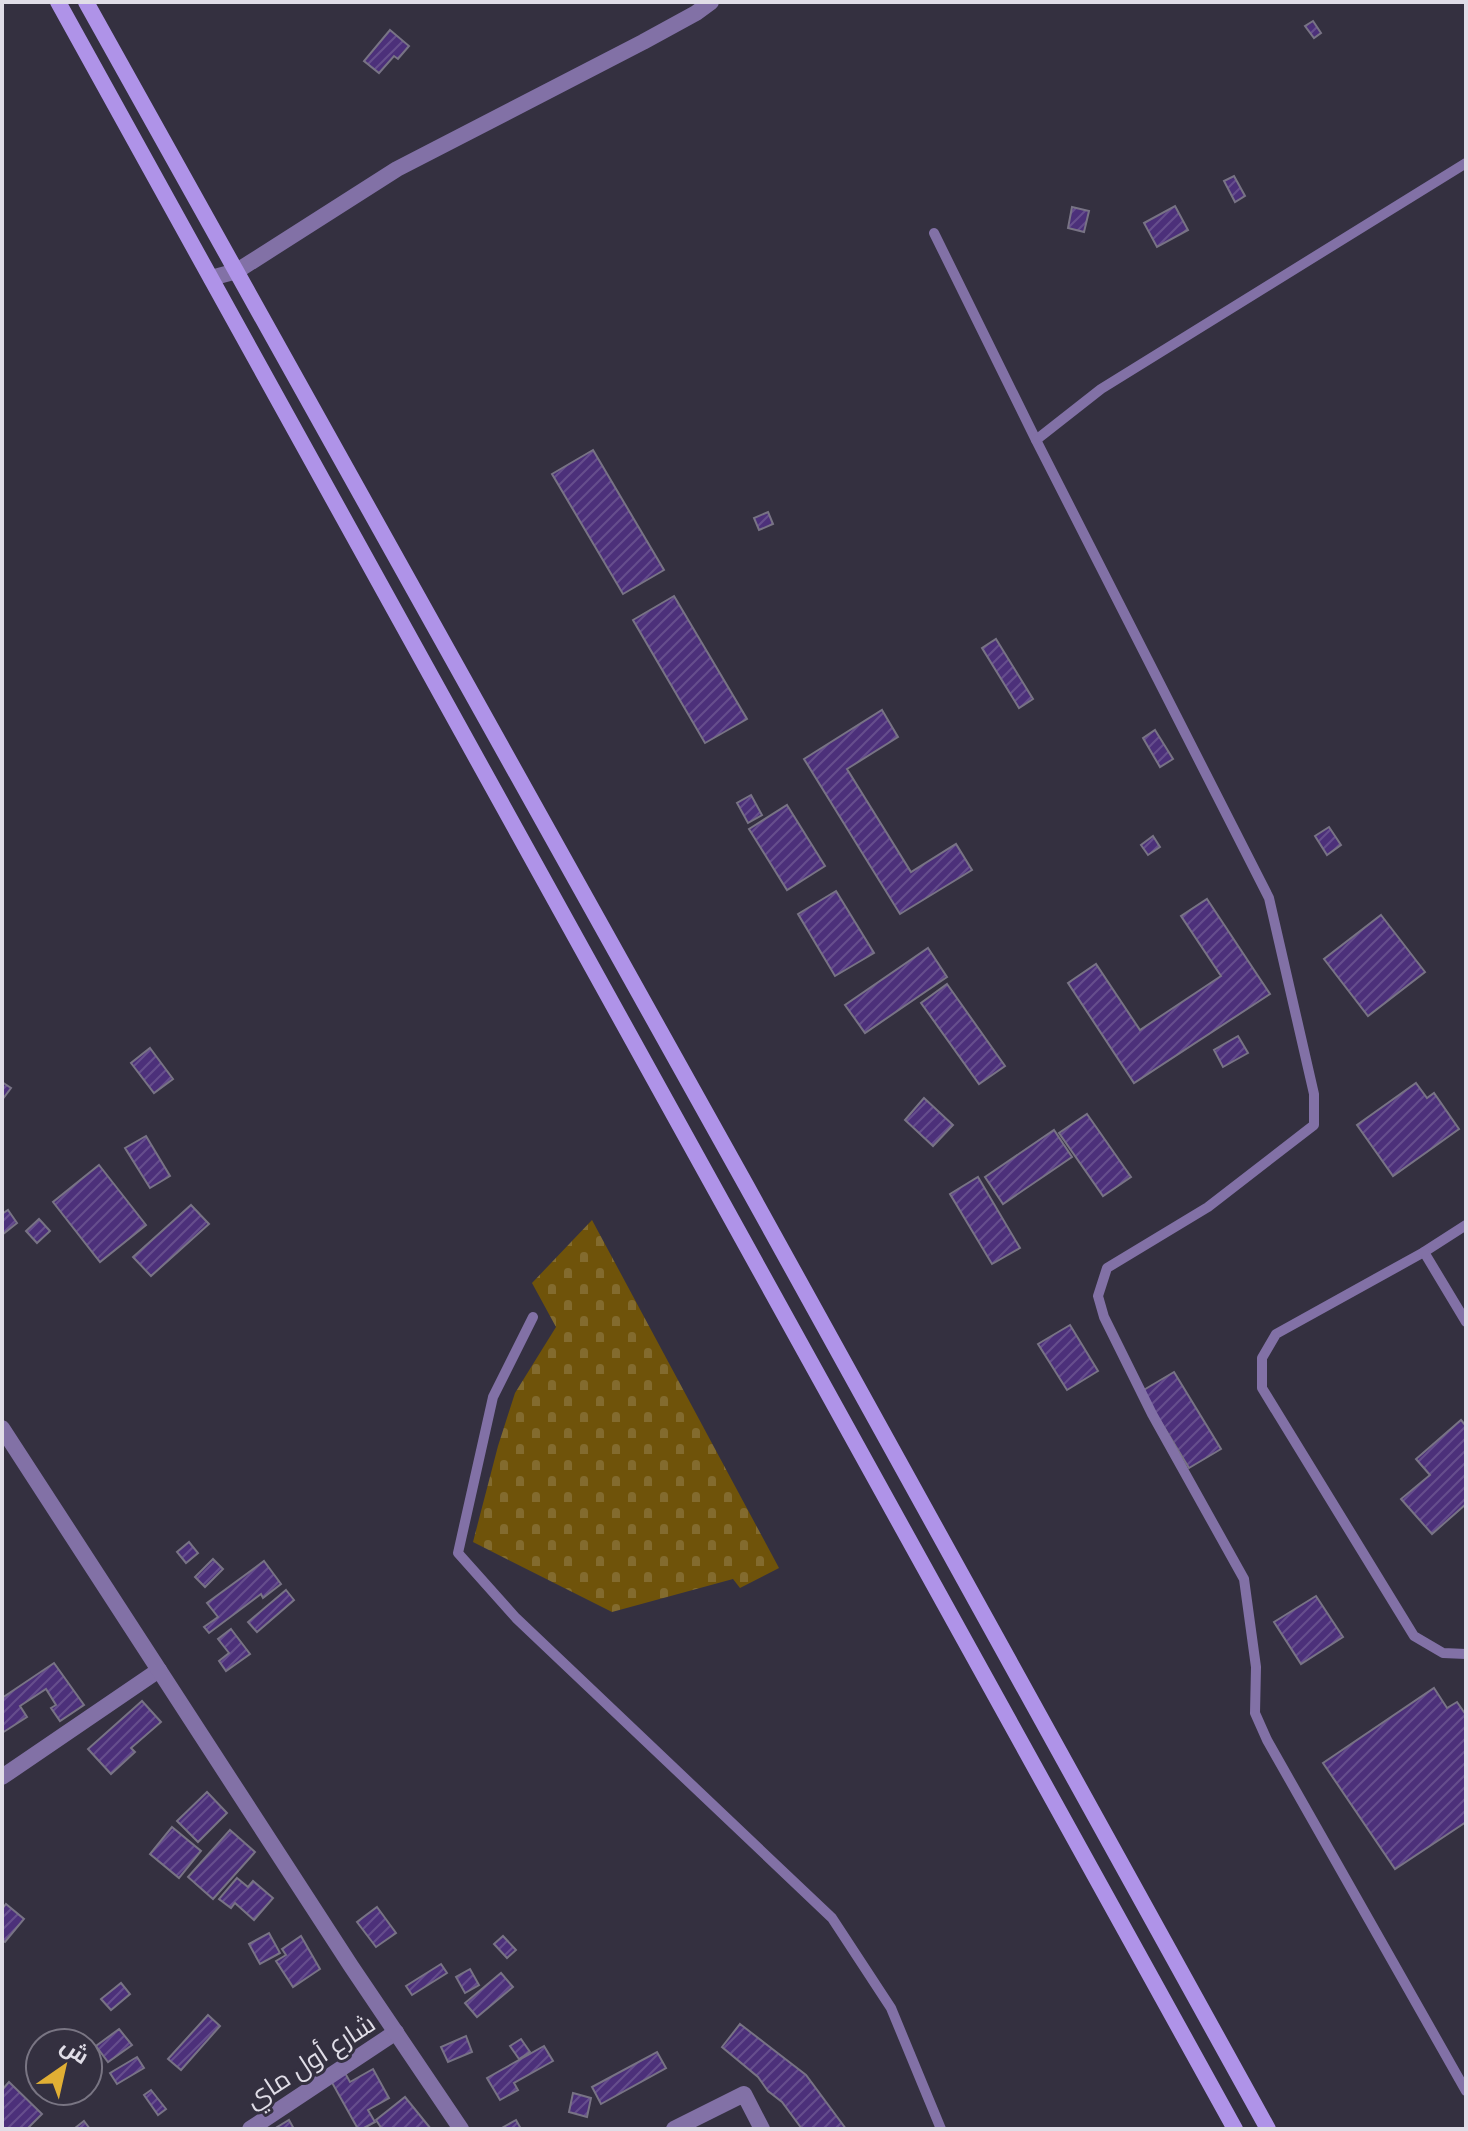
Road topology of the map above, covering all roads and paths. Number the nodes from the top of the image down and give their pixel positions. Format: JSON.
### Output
{"nodes":[{"id":1,"x":58,"y":2,"type":"edge"},
{"id":2,"x":86,"y":2,"type":"edge"},
{"id":3,"x":711,"y":2,"type":"edge"},
{"id":4,"x":1466,"y":163,"type":"edge"},
{"id":5,"x":934,"y":233,"type":"dead end"},
{"id":6,"x":237,"y":271,"type":"junction"},
{"id":7,"x":211,"y":278,"type":"junction"},
{"id":8,"x":1036,"y":440,"type":"junction"},
{"id":9,"x":1466,"y":1225,"type":"edge"},
{"id":10,"x":1424,"y":1252,"type":"junction"},
{"id":11,"x":533,"y":1317,"type":"dead end"},
{"id":12,"x":1466,"y":1322,"type":"edge"},
{"id":13,"x":2,"y":1428,"type":"edge"},
{"id":14,"x":1466,"y":1654,"type":"edge"},
{"id":15,"x":159,"y":1670,"type":"junction"},
{"id":16,"x":2,"y":1777,"type":"edge"},
{"id":17,"x":396,"y":2032,"type":"junction"},
{"id":18,"x":1466,"y":2091,"type":"edge"},
{"id":19,"x":250,"y":2129,"type":"edge"},
{"id":20,"x":461,"y":2129,"type":"edge"},
{"id":21,"x":674,"y":2129,"type":"edge"},
{"id":22,"x":762,"y":2129,"type":"edge"},
{"id":23,"x":941,"y":2129,"type":"edge"},
{"id":24,"x":1235,"y":2129,"type":"edge"},
{"id":25,"x":1268,"y":2129,"type":"edge"}],
"edges":[{"from":1,"to":7,"type":"main road"},
{"from":2,"to":6,"type":"main road"},
{"from":3,"to":6,"type":"street"},
{"from":4,"to":8,"type":"lane"},
{"from":5,"to":8,"type":"lane"},
{"from":6,"to":7,"type":"street"},
{"from":6,"to":25,"type":"main road"},
{"from":7,"to":24,"type":"main road"},
{"from":8,"to":18,"type":"lane"},
{"from":9,"to":10,"type":"lane"},
{"from":10,"to":12,"type":"lane"},
{"from":10,"to":14,"type":"lane"},
{"from":11,"to":23,"type":"lane"},
{"from":13,"to":15,"type":"street"},
{"from":15,"to":16,"type":"street"},
{"from":15,"to":17,"type":"street"},
{"from":17,"to":19,"type":"street","name":"شارع أول ماي"},
{"from":17,"to":20,"type":"street"},
{"from":21,"to":22,"type":"street"}]}
